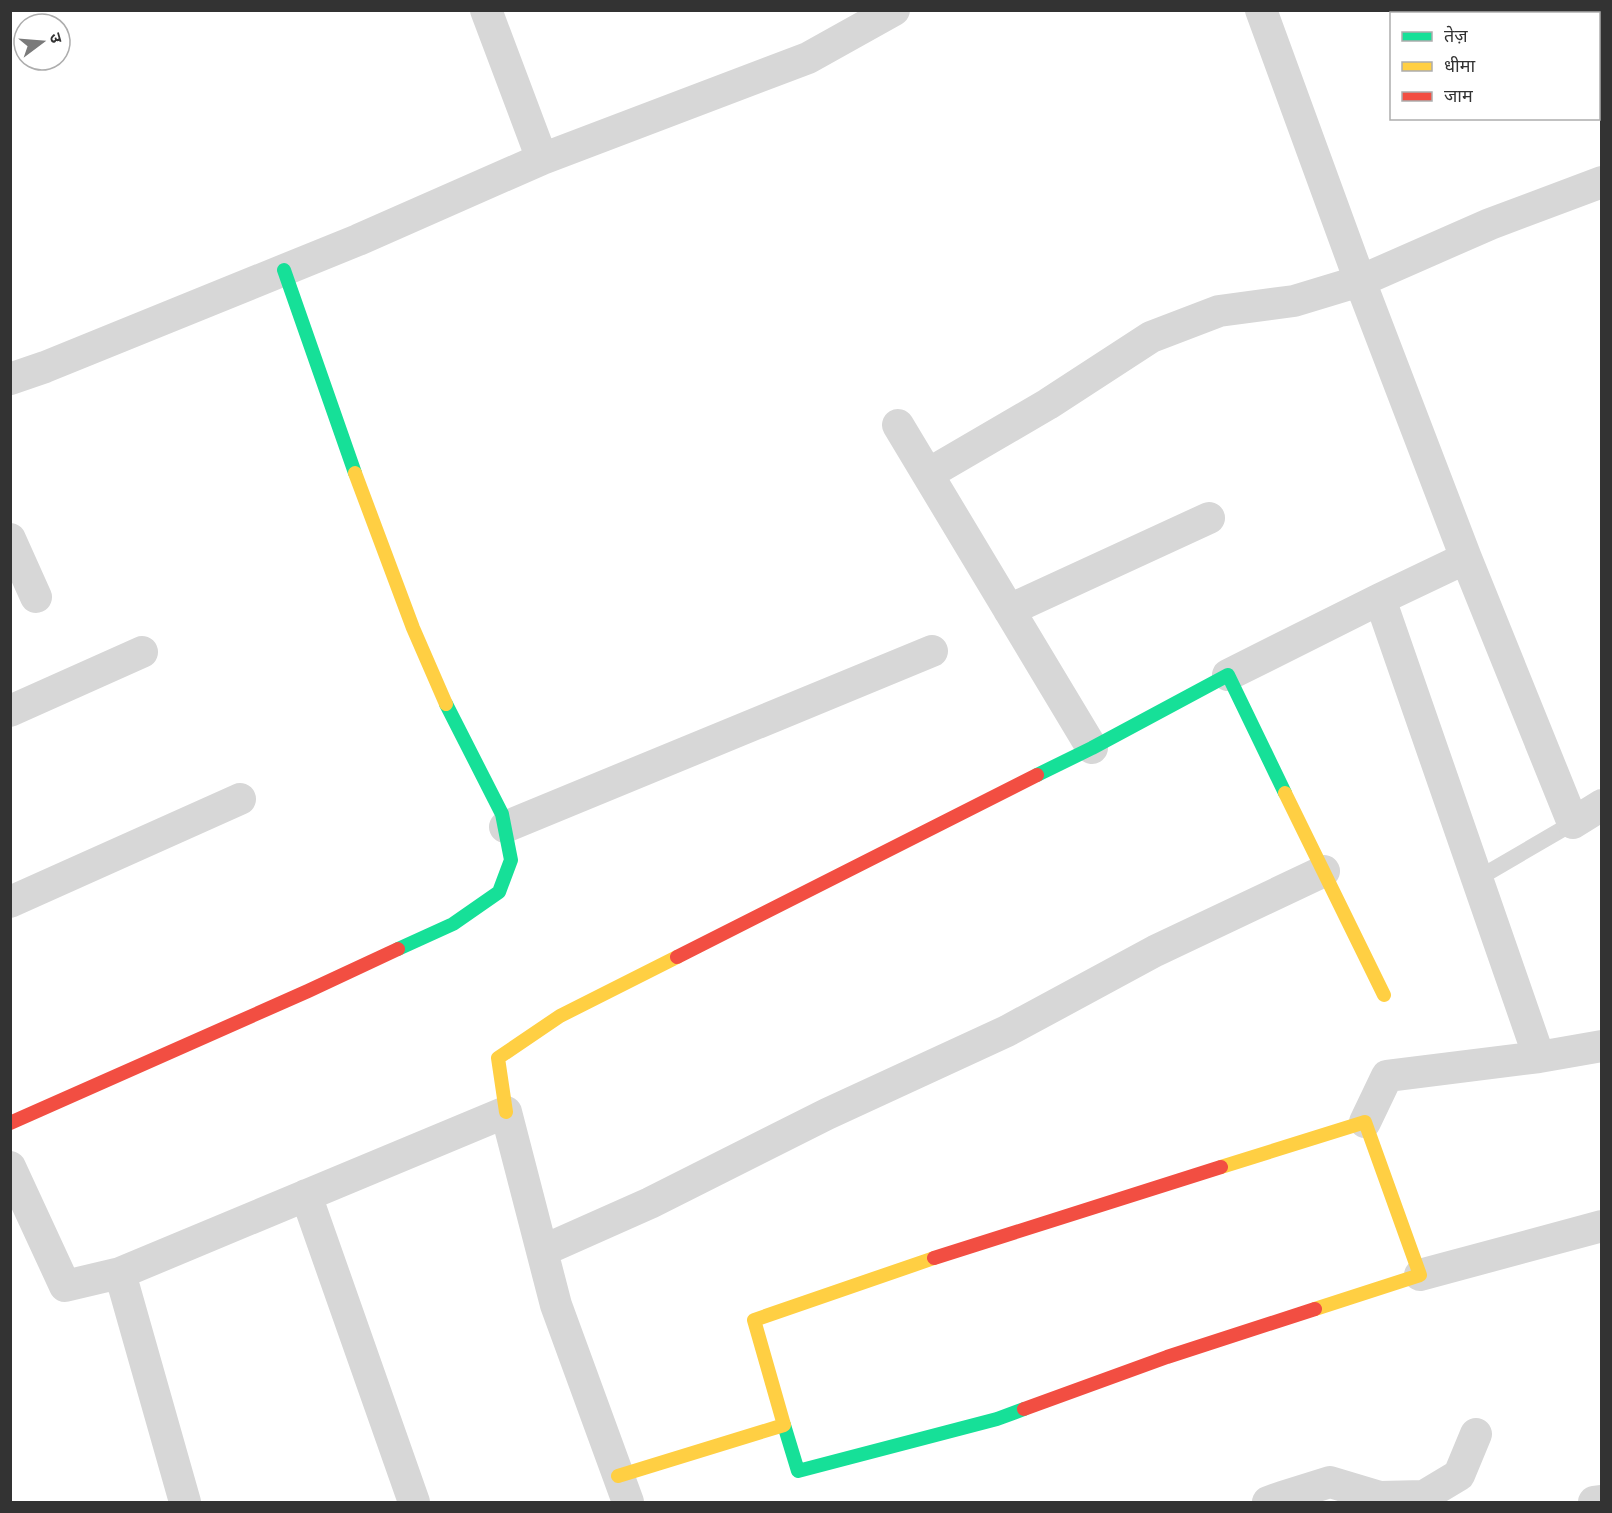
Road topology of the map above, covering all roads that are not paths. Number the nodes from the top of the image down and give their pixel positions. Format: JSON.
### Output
{"nodes":[{"id":1,"x":486,"y":10,"type":"edge"},
{"id":2,"x":894,"y":10,"type":"edge"},
{"id":3,"x":1261,"y":10,"type":"edge"},
{"id":4,"x":542,"y":159,"type":"junction"},
{"id":5,"x":1602,"y":182,"type":"edge"},
{"id":6,"x":284,"y":270,"type":"junction"},
{"id":7,"x":1360,"y":281,"type":"junction"},
{"id":8,"x":10,"y":379,"type":"edge"},
{"id":9,"x":898,"y":425,"type":"dead end"},
{"id":10,"x":928,"y":474,"type":"junction"},
{"id":11,"x":1209,"y":518,"type":"dead end"},
{"id":12,"x":10,"y":539,"type":"edge"},
{"id":13,"x":1467,"y":558,"type":"junction"},
{"id":14,"x":36,"y":597,"type":"dead end"},
{"id":15,"x":1380,"y":599,"type":"junction"},
{"id":16,"x":1009,"y":610,"type":"junction"},
{"id":17,"x":932,"y":651,"type":"dead end"},
{"id":18,"x":142,"y":652,"type":"dead end"},
{"id":19,"x":1228,"y":675,"type":"junction"},
{"id":20,"x":10,"y":711,"type":"edge"},
{"id":21,"x":1092,"y":747,"type":"junction"},
{"id":22,"x":240,"y":799,"type":"dead end"},
{"id":23,"x":1602,"y":805,"type":"edge"},
{"id":24,"x":1573,"y":823,"type":"junction"},
{"id":25,"x":505,"y":827,"type":"junction"},
{"id":26,"x":1324,"y":872,"type":"junction"},
{"id":27,"x":1477,"y":879,"type":"junction"},
{"id":28,"x":10,"y":902,"type":"edge"},
{"id":29,"x":1384,"y":995,"type":"dead end"},
{"id":30,"x":1602,"y":1046,"type":"edge"},
{"id":31,"x":1539,"y":1057,"type":"junction"},
{"id":32,"x":506,"y":1112,"type":"junction"},
{"id":33,"x":1365,"y":1122,"type":"junction"},
{"id":34,"x":10,"y":1123,"type":"edge"},
{"id":35,"x":10,"y":1167,"type":"edge"},
{"id":36,"x":306,"y":1195,"type":"junction"},
{"id":37,"x":1602,"y":1226,"type":"edge"},
{"id":38,"x":542,"y":1251,"type":"junction"},
{"id":39,"x":120,"y":1273,"type":"junction"},
{"id":40,"x":1420,"y":1275,"type":"junction"},
{"id":41,"x":784,"y":1425,"type":"junction"},
{"id":42,"x":1476,"y":1434,"type":"dead end"},
{"id":43,"x":623,"y":1489,"type":"edge"},
{"id":44,"x":1602,"y":1501,"type":"edge"},
{"id":45,"x":185,"y":1503,"type":"edge"},
{"id":46,"x":414,"y":1503,"type":"edge"},
{"id":47,"x":1268,"y":1503,"type":"edge"},
{"id":48,"x":1594,"y":1503,"type":"edge"}],
"edges":[{"from":1,"to":4,"type":"street"},
{"from":2,"to":4,"type":"street"},
{"from":3,"to":7,"type":"street"},
{"from":4,"to":6,"type":"street"},
{"from":5,"to":7,"type":"street"},
{"from":6,"to":8,"type":"street"},
{"from":6,"to":25,"type":"street"},
{"from":7,"to":10,"type":"street"},
{"from":7,"to":13,"type":"street"},
{"from":9,"to":10,"type":"street"},
{"from":10,"to":16,"type":"street"},
{"from":11,"to":16,"type":"street"},
{"from":12,"to":14,"type":"street"},
{"from":13,"to":15,"type":"street"},
{"from":13,"to":24,"type":"street"},
{"from":15,"to":19,"type":"street"},
{"from":15,"to":27,"type":"street"},
{"from":16,"to":21,"type":"street"},
{"from":17,"to":25,"type":"street"},
{"from":18,"to":20,"type":"street"},
{"from":19,"to":21,"type":"street"},
{"from":19,"to":26,"type":"street"},
{"from":21,"to":32,"type":"street"},
{"from":22,"to":28,"type":"street"},
{"from":23,"to":24,"type":"street"},
{"from":24,"to":27,"type":"lane"},
{"from":25,"to":34,"type":"street"},
{"from":26,"to":29,"type":"street"},
{"from":26,"to":38,"type":"street"},
{"from":27,"to":31,"type":"street"},
{"from":30,"to":31,"type":"street"},
{"from":31,"to":33,"type":"street"},
{"from":32,"to":36,"type":"street"},
{"from":32,"to":38,"type":"street"},
{"from":33,"to":40,"type":"street"},
{"from":33,"to":41,"type":"street"},
{"from":35,"to":39,"type":"street"},
{"from":36,"to":39,"type":"street"},
{"from":36,"to":46,"type":"street"},
{"from":37,"to":40,"type":"street"},
{"from":38,"to":43,"type":"street"},
{"from":39,"to":45,"type":"street"},
{"from":40,"to":41,"type":"street"},
{"from":41,"to":43,"type":"street"},
{"from":42,"to":47,"type":"street"},
{"from":44,"to":48,"type":"street"}]}
